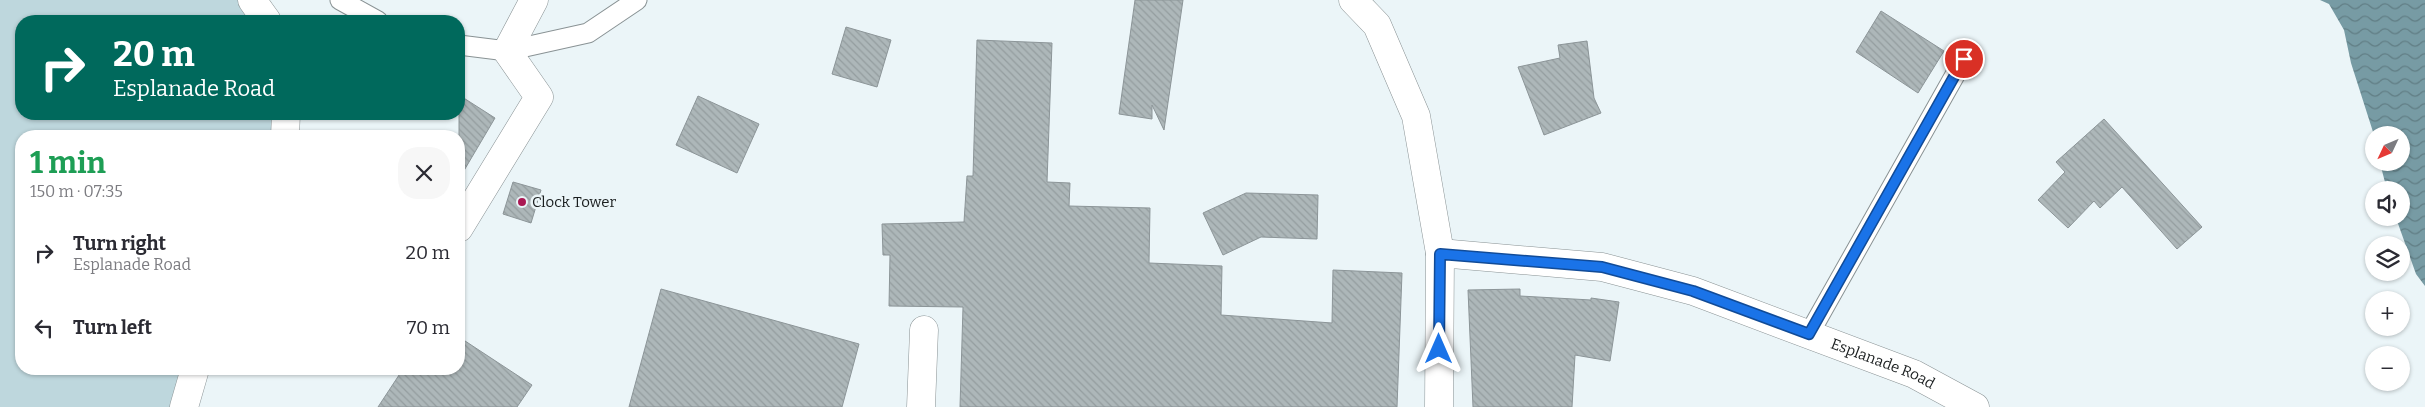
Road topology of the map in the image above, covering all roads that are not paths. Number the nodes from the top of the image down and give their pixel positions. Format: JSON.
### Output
{"nodes":[{"id":1,"x":252,"y":0,"type":"edge"},
{"id":2,"x":275,"y":0,"type":"edge"},
{"id":3,"x":340,"y":0,"type":"edge"},
{"id":4,"x":534,"y":0,"type":"edge"},
{"id":5,"x":637,"y":0,"type":"edge"},
{"id":6,"x":1353,"y":0,"type":"edge"},
{"id":7,"x":263,"y":15,"type":"edge"},
{"id":8,"x":278,"y":15,"type":"edge"},
{"id":9,"x":367,"y":15,"type":"edge"},
{"id":10,"x":465,"y":46,"type":"edge"},
{"id":11,"x":507,"y":51,"type":"junction"},
{"id":12,"x":1964,"y":59,"type":"dead end"},
{"id":13,"x":465,"y":218,"type":"edge"},
{"id":14,"x":1440,"y":254,"type":"junction"},
{"id":15,"x":924,"y":330,"type":"dead end"},
{"id":16,"x":1809,"y":334,"type":"junction"},
{"id":17,"x":193,"y":375,"type":"edge"},
{"id":18,"x":184,"y":407,"type":"edge"},
{"id":19,"x":921,"y":407,"type":"edge"},
{"id":20,"x":1439,"y":407,"type":"edge"},
{"id":21,"x":1975,"y":407,"type":"edge"}],
"edges":[{"from":1,"to":7,"type":"street"},
{"from":2,"to":8,"type":"street"},
{"from":3,"to":9,"type":"lane"},
{"from":4,"to":11,"type":"street"},
{"from":5,"to":11,"type":"lane"},
{"from":6,"to":14,"type":"street"},
{"from":10,"to":11,"type":"lane"},
{"from":11,"to":13,"type":"street"},
{"from":12,"to":16,"type":"lane"},
{"from":14,"to":16,"type":"street","name":"Esplanade Road"},
{"from":14,"to":20,"type":"street"},
{"from":15,"to":19,"type":"street"},
{"from":16,"to":21,"type":"street","name":"Esplanade Road"},
{"from":17,"to":18,"type":"street"}]}
